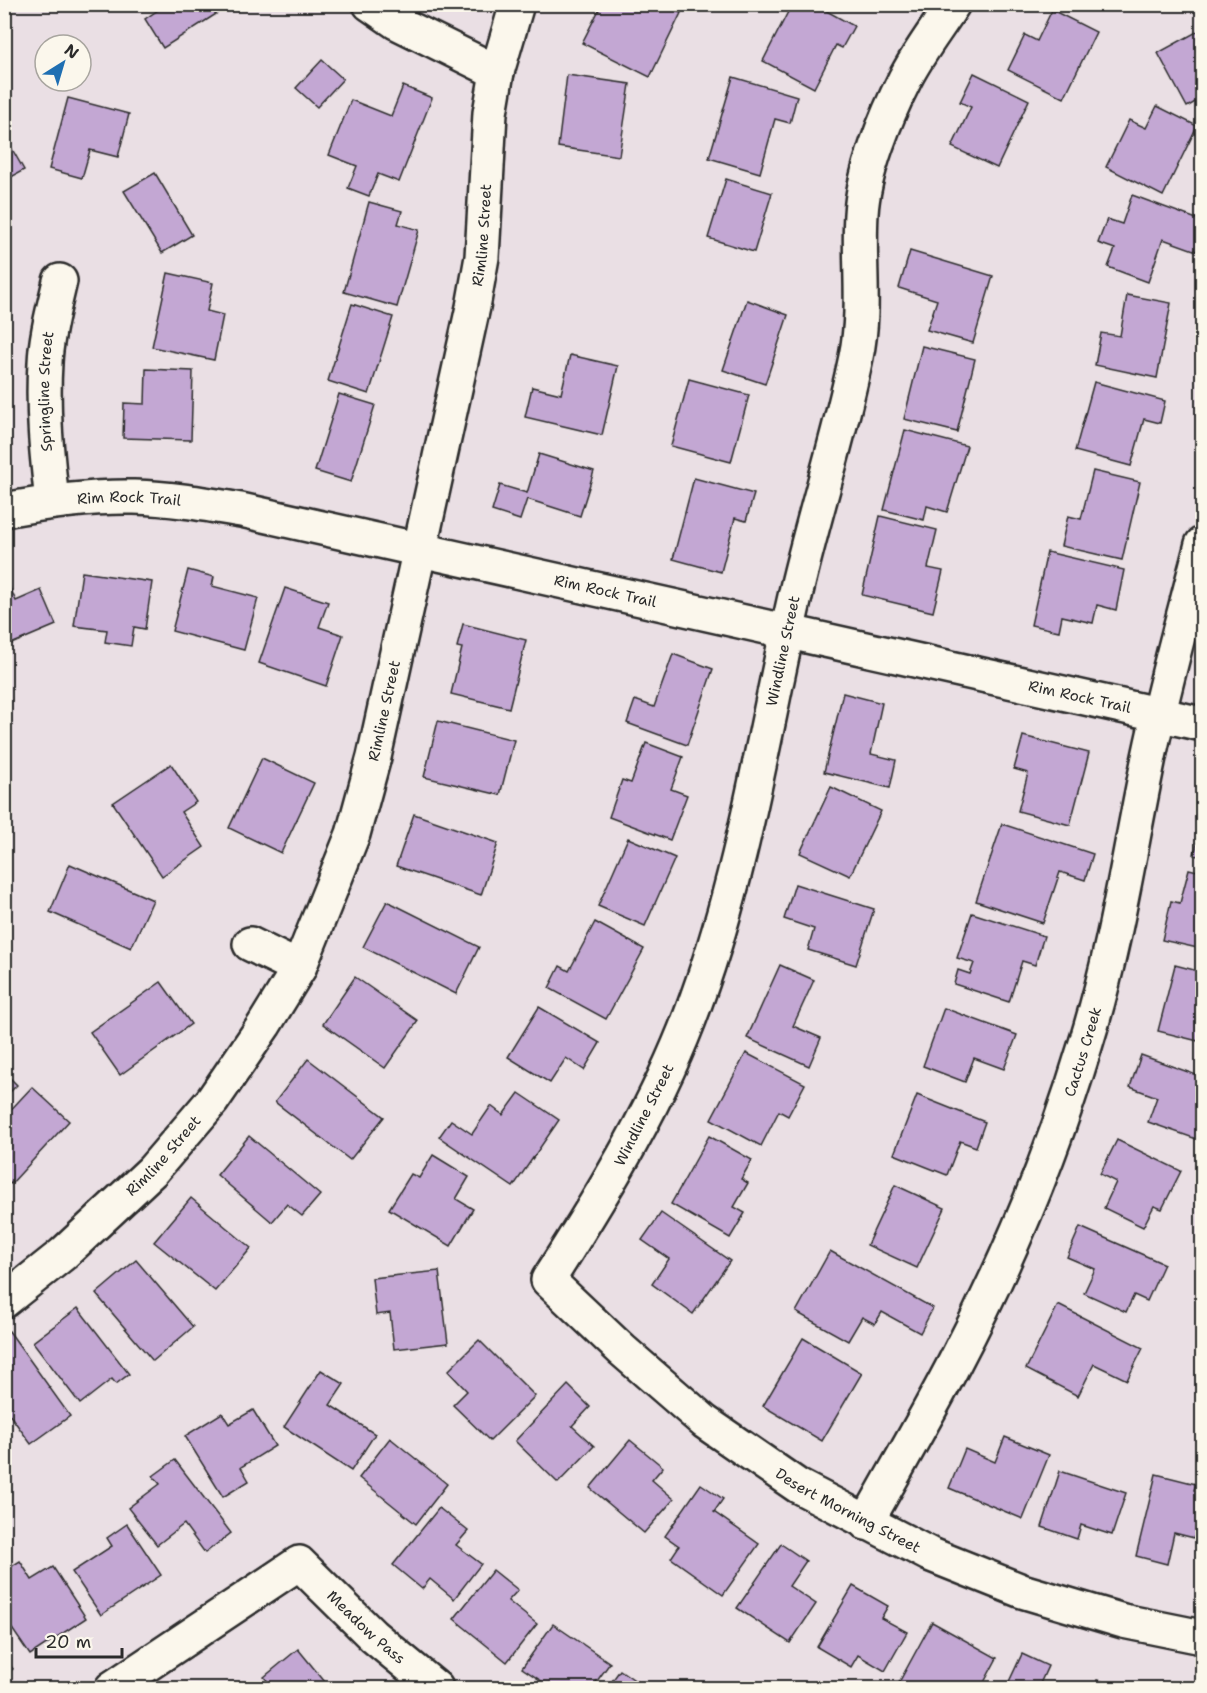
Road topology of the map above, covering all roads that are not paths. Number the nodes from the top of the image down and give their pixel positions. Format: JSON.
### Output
{"nodes":[{"id":1,"x":370,"y":4,"type":"edge"},
{"id":2,"x":517,"y":4,"type":"edge"},
{"id":3,"x":952,"y":4,"type":"edge"},
{"id":4,"x":497,"y":72,"type":"junction"},
{"id":5,"x":60,"y":281,"type":"dead end"},
{"id":6,"x":52,"y":502,"type":"junction"},
{"id":7,"x":4,"y":510,"type":"edge"},
{"id":8,"x":1203,"y":544,"type":"edge"},
{"id":9,"x":419,"y":549,"type":"junction"},
{"id":10,"x":787,"y":632,"type":"junction"},
{"id":11,"x":1158,"y":714,"type":"junction"},
{"id":12,"x":1203,"y":724,"type":"edge"},
{"id":13,"x":250,"y":944,"type":"dead end"},
{"id":14,"x":299,"y":968,"type":"junction"},
{"id":15,"x":548,"y":1280,"type":"joint"},
{"id":16,"x":9,"y":1290,"type":"edge"},
{"id":17,"x":866,"y":1523,"type":"junction"},
{"id":18,"x":1203,"y":1637,"type":"edge"},
{"id":19,"x":112,"y":1689,"type":"edge"},
{"id":20,"x":436,"y":1689,"type":"edge"}],
"edges":[{"from":1,"to":4,"type":"street"},
{"from":2,"to":4,"type":"street","name":"Rimline Street"},
{"from":3,"to":10,"type":"street","name":"Windline Street"},
{"from":4,"to":9,"type":"street","name":"Rimline Street"},
{"from":5,"to":6,"type":"street","name":"Springline Street"},
{"from":6,"to":7,"type":"street","name":"Rim Rock Trail"},
{"from":6,"to":9,"type":"street","name":"Rim Rock Trail"},
{"from":8,"to":11,"type":"street","name":"Cactus Creek"},
{"from":9,"to":10,"type":"street","name":"Rim Rock Trail"},
{"from":9,"to":14,"type":"street","name":"Rimline Street"},
{"from":10,"to":11,"type":"street","name":"Rim Rock Trail"},
{"from":10,"to":15,"type":"street","name":"Windline Street"},
{"from":11,"to":12,"type":"street","name":"Rim Rock Trail"},
{"from":11,"to":17,"type":"street","name":"Cactus Creek"},
{"from":13,"to":14,"type":"street"},
{"from":14,"to":16,"type":"street","name":"Rimline Street"},
{"from":15,"to":17,"type":"street","name":"Desert Morning Street"},
{"from":17,"to":18,"type":"street","name":"Desert Morning Street"},
{"from":19,"to":20,"type":"street","name":"Meadow Pass"}]}
